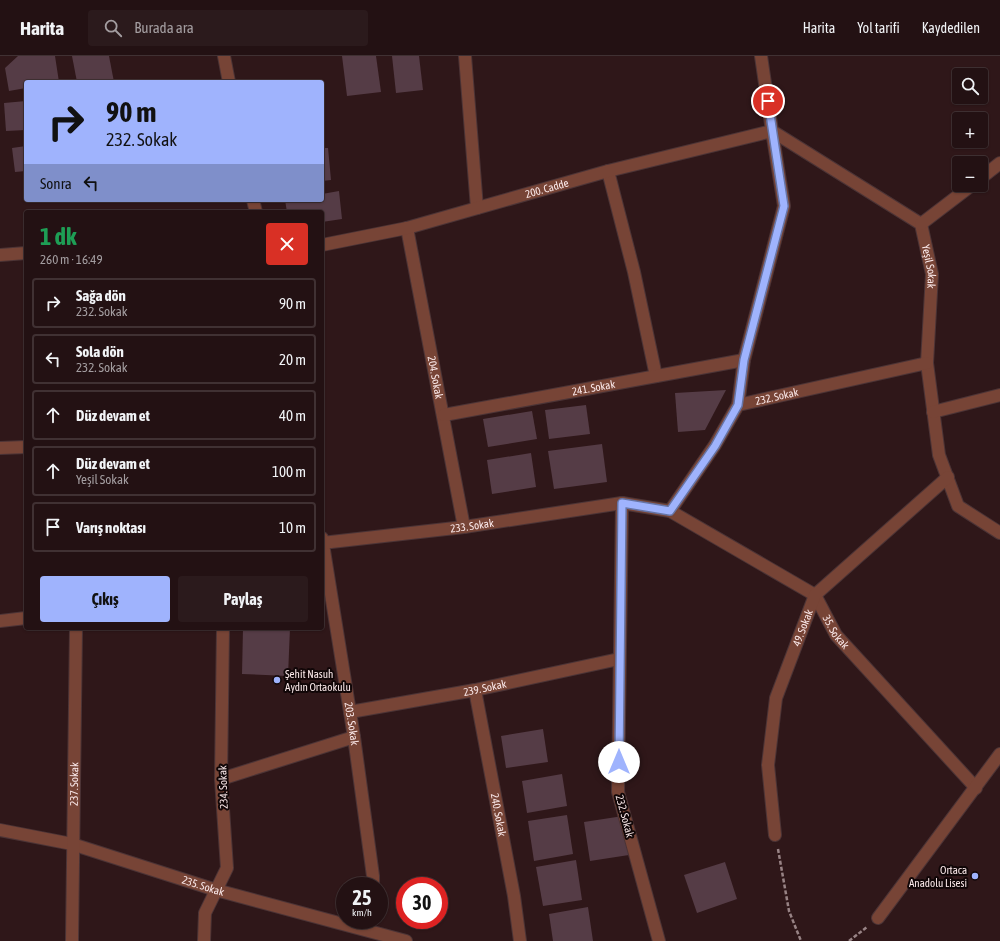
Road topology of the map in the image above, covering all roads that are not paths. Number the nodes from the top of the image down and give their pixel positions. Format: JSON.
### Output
{"nodes":[{"id":1,"x":224,"y":56,"type":"edge"},
{"id":2,"x":465,"y":56,"type":"edge"},
{"id":3,"x":761,"y":56,"type":"edge"},
{"id":4,"x":229,"y":80,"type":"edge"},
{"id":5,"x":772,"y":131,"type":"junction"},
{"id":6,"x":1000,"y":164,"type":"edge"},
{"id":7,"x":608,"y":171,"type":"junction"},
{"id":8,"x":988,"y":173,"type":"edge"},
{"id":9,"x":963,"y":192,"type":"edge"},
{"id":10,"x":477,"y":208,"type":"junction"},
{"id":11,"x":921,"y":224,"type":"junction"},
{"id":12,"x":408,"y":228,"type":"junction"},
{"id":13,"x":324,"y":245,"type":"edge"},
{"id":14,"x":24,"y":253,"type":"edge"},
{"id":15,"x":0,"y":254,"type":"edge"},
{"id":16,"x":744,"y":360,"type":"junction"},
{"id":17,"x":927,"y":363,"type":"junction"},
{"id":18,"x":656,"y":376,"type":"junction"},
{"id":19,"x":1000,"y":396,"type":"edge"},
{"id":20,"x":738,"y":405,"type":"junction"},
{"id":21,"x":933,"y":412,"type":"junction"},
{"id":22,"x":444,"y":415,"type":"junction"},
{"id":23,"x":24,"y":447,"type":"edge"},
{"id":24,"x":0,"y":448,"type":"edge"},
{"id":25,"x":948,"y":477,"type":"junction"},
{"id":26,"x":622,"y":503,"type":"junction"},
{"id":27,"x":670,"y":511,"type":"junction"},
{"id":28,"x":464,"y":527,"type":"junction"},
{"id":29,"x":1000,"y":532,"type":"edge"},
{"id":30,"x":324,"y":541,"type":"edge"},
{"id":31,"x":324,"y":553,"type":"edge"},
{"id":32,"x":815,"y":595,"type":"junction"},
{"id":33,"x":24,"y":618,"type":"edge"},
{"id":34,"x":0,"y":622,"type":"edge"},
{"id":35,"x":76,"y":630,"type":"edge"},
{"id":36,"x":223,"y":630,"type":"edge"},
{"id":37,"x":619,"y":659,"type":"junction"},
{"id":38,"x":475,"y":690,"type":"junction"},
{"id":39,"x":350,"y":712,"type":"junction"},
{"id":40,"x":354,"y":737,"type":"junction"},
{"id":41,"x":1000,"y":754,"type":"edge"},
{"id":42,"x":221,"y":779,"type":"junction"},
{"id":43,"x":976,"y":788,"type":"junction"},
{"id":44,"x":0,"y":830,"type":"edge"},
{"id":45,"x":775,"y":835,"type":"road end"},
{"id":46,"x":72,"y":844,"type":"junction"},
{"id":47,"x":373,"y":877,"type":"edge"},
{"id":48,"x":216,"y":890,"type":"junction"},
{"id":49,"x":336,"y":918,"type":"edge"},
{"id":50,"x":878,"y":918,"type":"road end"},
{"id":51,"x":378,"y":929,"type":"edge"},
{"id":52,"x":72,"y":941,"type":"edge"},
{"id":53,"x":204,"y":941,"type":"edge"},
{"id":54,"x":406,"y":941,"type":"edge"},
{"id":55,"x":520,"y":941,"type":"edge"},
{"id":56,"x":659,"y":941,"type":"edge"}],
"edges":[{"from":1,"to":4,"type":"street"},
{"from":2,"to":10,"type":"street"},
{"from":3,"to":5,"type":"street"},
{"from":5,"to":7,"type":"street","name":"200. Cadde"},
{"from":5,"to":11,"type":"street"},
{"from":5,"to":16,"type":"street"},
{"from":6,"to":8,"type":"street"},
{"from":7,"to":10,"type":"street","name":"200. Cadde"},
{"from":7,"to":18,"type":"street"},
{"from":9,"to":11,"type":"street"},
{"from":10,"to":12,"type":"street","name":"200. Cadde"},
{"from":11,"to":17,"type":"street","name":"Yeşil Sokak"},
{"from":12,"to":13,"type":"street","name":"200. Cadde"},
{"from":12,"to":22,"type":"street","name":"204. Sokak"},
{"from":14,"to":15,"type":"street"},
{"from":16,"to":18,"type":"street","name":"241. Sokak"},
{"from":16,"to":20,"type":"street"},
{"from":17,"to":20,"type":"street","name":"232. Sokak"},
{"from":17,"to":21,"type":"street","name":"Yeşil Sokak"},
{"from":18,"to":22,"type":"street","name":"241. Sokak"},
{"from":19,"to":21,"type":"street"},
{"from":20,"to":27,"type":"street"},
{"from":21,"to":25,"type":"street","name":"Yeşil Sokak"},
{"from":22,"to":28,"type":"street","name":"204. Sokak"},
{"from":23,"to":24,"type":"street"},
{"from":25,"to":29,"type":"street","name":"Yeşil Sokak"},
{"from":25,"to":32,"type":"street","name":"49. Sokak"},
{"from":26,"to":27,"type":"street"},
{"from":26,"to":28,"type":"street","name":"233. Sokak"},
{"from":26,"to":37,"type":"street","name":"232. Sokak"},
{"from":27,"to":32,"type":"street"},
{"from":28,"to":30,"type":"street","name":"233. Sokak"},
{"from":31,"to":39,"type":"street","name":"203. Sokak"},
{"from":32,"to":43,"type":"street","name":"35. Sokak"},
{"from":32,"to":45,"type":"street","name":"49. Sokak"},
{"from":33,"to":34,"type":"street"},
{"from":35,"to":46,"type":"street","name":"237. Sokak"},
{"from":36,"to":42,"type":"street","name":"234. Sokak"},
{"from":37,"to":38,"type":"street","name":"239. Sokak"},
{"from":37,"to":56,"type":"street","name":"232. Sokak"},
{"from":38,"to":39,"type":"street","name":"239. Sokak"},
{"from":38,"to":55,"type":"street","name":"240. Sokak"},
{"from":39,"to":40,"type":"street","name":"203. Sokak"},
{"from":40,"to":42,"type":"street"},
{"from":40,"to":47,"type":"street","name":"203. Sokak"},
{"from":41,"to":43,"type":"street"},
{"from":42,"to":48,"type":"street","name":"234. Sokak"},
{"from":43,"to":50,"type":"street"},
{"from":44,"to":46,"type":"street","name":"235. Sokak"},
{"from":46,"to":48,"type":"street","name":"235. Sokak"},
{"from":46,"to":52,"type":"street","name":"237. Sokak"},
{"from":48,"to":49,"type":"street","name":"235. Sokak"},
{"from":48,"to":53,"type":"street","name":"234. Sokak"},
{"from":51,"to":54,"type":"street","name":"235. Sokak"}]}
